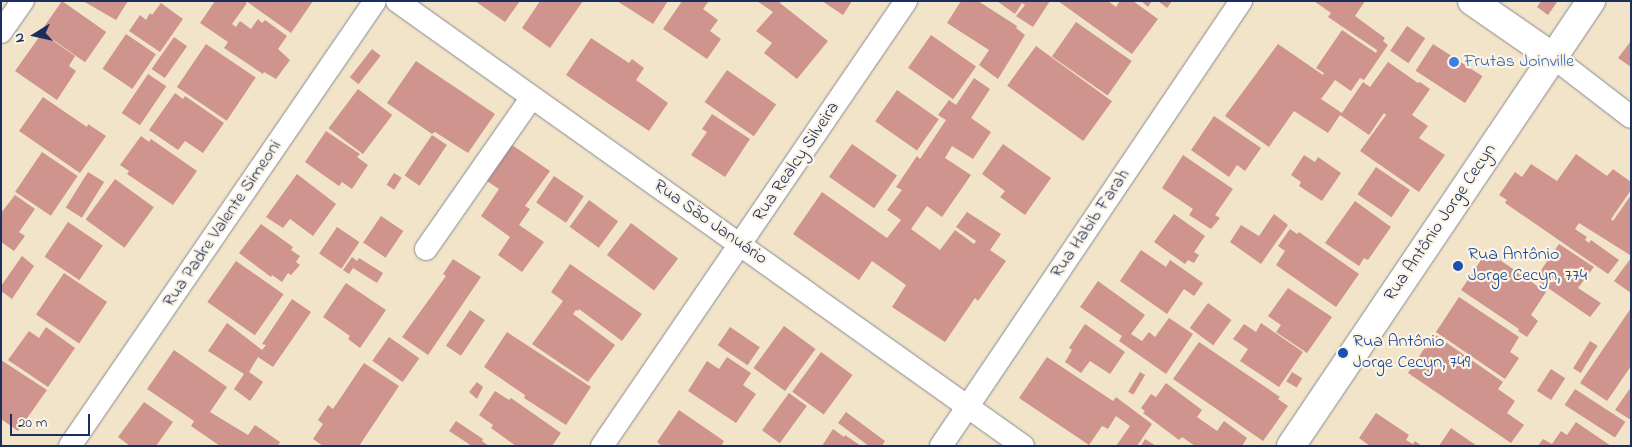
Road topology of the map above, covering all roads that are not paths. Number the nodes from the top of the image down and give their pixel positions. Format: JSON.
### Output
{"nodes":[{"id":1,"x":23,"y":1,"type":"edge"},
{"id":2,"x":374,"y":1,"type":"edge"},
{"id":3,"x":397,"y":1,"type":"edge"},
{"id":4,"x":906,"y":1,"type":"edge"},
{"id":5,"x":1241,"y":1,"type":"edge"},
{"id":6,"x":1472,"y":1,"type":"edge"},
{"id":7,"x":1591,"y":1,"type":"edge"},
{"id":8,"x":1,"y":32,"type":"edge"},
{"id":9,"x":1553,"y":57,"type":"junction"},
{"id":10,"x":532,"y":97,"type":"junction"},
{"id":11,"x":1631,"y":117,"type":"edge"},
{"id":12,"x":740,"y":245,"type":"junction"},
{"id":13,"x":426,"y":249,"type":"dead end"},
{"id":14,"x":968,"y":406,"type":"junction"},
{"id":15,"x":70,"y":446,"type":"edge"},
{"id":16,"x":602,"y":446,"type":"edge"},
{"id":17,"x":941,"y":446,"type":"edge"},
{"id":18,"x":1023,"y":446,"type":"edge"},
{"id":19,"x":1291,"y":446,"type":"edge"}],
"edges":[{"from":1,"to":8,"type":"street"},
{"from":2,"to":15,"type":"street","name":"Rua Padre Valente Simeoni"},
{"from":3,"to":10,"type":"street","name":"Rua São Januário"},
{"from":4,"to":12,"type":"street","name":"Rua Realcy Silveira"},
{"from":5,"to":14,"type":"street","name":"Rua Habib Farah"},
{"from":6,"to":9,"type":"street"},
{"from":7,"to":9,"type":"street","name":"Rua Antônio Jorge Cecyn"},
{"from":9,"to":11,"type":"street"},
{"from":9,"to":19,"type":"street","name":"Rua Antônio Jorge Cecyn"},
{"from":10,"to":12,"type":"street","name":"Rua São Januário"},
{"from":10,"to":13,"type":"street"},
{"from":12,"to":14,"type":"street","name":"Rua São Januário"},
{"from":12,"to":16,"type":"street","name":"Rua Realcy Silveira"},
{"from":14,"to":17,"type":"street","name":"Rua Habib Farah"},
{"from":14,"to":18,"type":"street","name":"Rua São Januário"}]}
